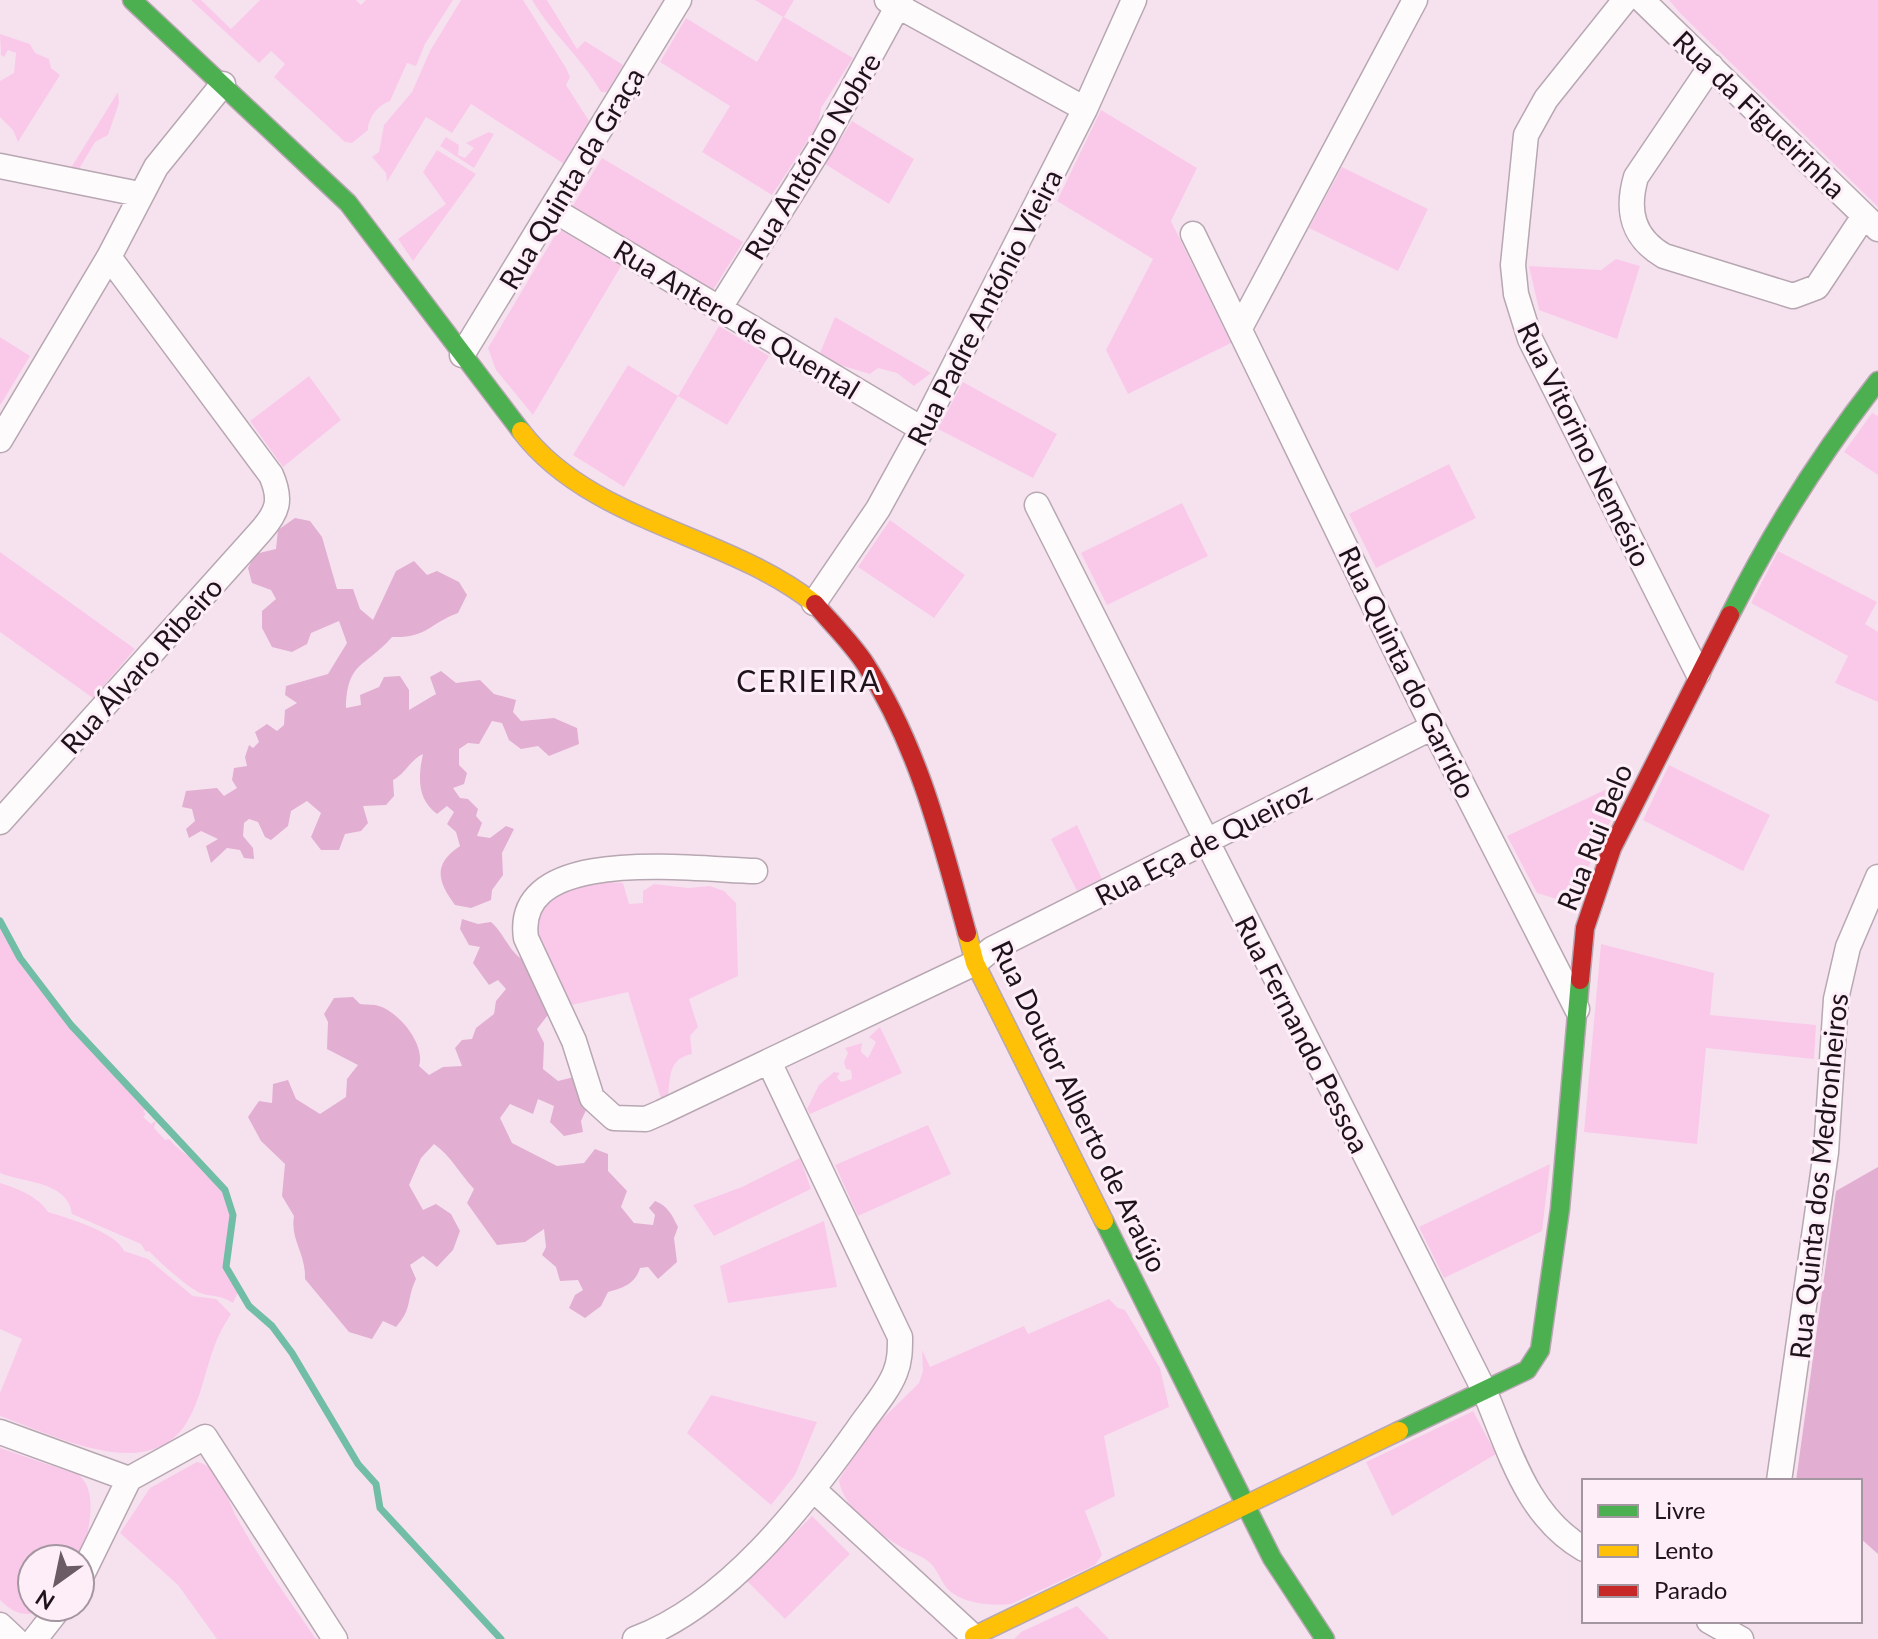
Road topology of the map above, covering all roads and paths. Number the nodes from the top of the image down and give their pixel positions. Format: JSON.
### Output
{"nodes":[{"id":1,"x":132,"y":0,"type":"edge"},
{"id":2,"x":679,"y":0,"type":"edge"},
{"id":3,"x":1134,"y":0,"type":"edge"},
{"id":4,"x":1415,"y":0,"type":"edge"},
{"id":5,"x":1625,"y":0,"type":"edge"},
{"id":6,"x":1642,"y":0,"type":"edge"},
{"id":7,"x":895,"y":2,"type":"edge"},
{"id":8,"x":1711,"y":66,"type":"junction"},
{"id":9,"x":223,"y":84,"type":"junction"},
{"id":10,"x":1085,"y":109,"type":"junction"},
{"id":11,"x":0,"y":166,"type":"edge"},
{"id":12,"x":139,"y":194,"type":"junction"},
{"id":13,"x":552,"y":209,"type":"junction"},
{"id":14,"x":1871,"y":222,"type":"edge"},
{"id":15,"x":1193,"y":234,"type":"dead end"},
{"id":16,"x":109,"y":257,"type":"junction"},
{"id":17,"x":719,"y":309,"type":"junction"},
{"id":18,"x":1240,"y":328,"type":"junction"},
{"id":19,"x":462,"y":355,"type":"junction"},
{"id":20,"x":1878,"y":381,"type":"edge"},
{"id":21,"x":922,"y":429,"type":"junction"},
{"id":22,"x":0,"y":440,"type":"edge"},
{"id":23,"x":1037,"y":505,"type":"dead end"},
{"id":24,"x":814,"y":603,"type":"junction"},
{"id":25,"x":1698,"y":673,"type":"junction"},
{"id":26,"x":1433,"y":727,"type":"junction"},
{"id":27,"x":0,"y":822,"type":"edge"},
{"id":28,"x":1206,"y":842,"type":"junction"},
{"id":29,"x":755,"y":871,"type":"dead end"},
{"id":30,"x":1878,"y":877,"type":"edge"},
{"id":31,"x":975,"y":963,"type":"junction"},
{"id":32,"x":1580,"y":1014,"type":"junction"},
{"id":33,"x":769,"y":1062,"type":"junction"},
{"id":34,"x":1484,"y":1390,"type":"junction"},
{"id":35,"x":0,"y":1432,"type":"edge"},
{"id":36,"x":129,"y":1479,"type":"junction"},
{"id":37,"x":1779,"y":1479,"type":"edge"},
{"id":38,"x":814,"y":1490,"type":"junction"},
{"id":39,"x":1245,"y":1504,"type":"junction"},
{"id":40,"x":96,"y":1546,"type":"edge"},
{"id":41,"x":1582,"y":1548,"type":"edge"},
{"id":42,"x":48,"y":1623,"type":"edge"},
{"id":43,"x":1713,"y":1623,"type":"edge"},
{"id":44,"x":0,"y":1625,"type":"edge"},
{"id":45,"x":975,"y":1637,"type":"edge"},
{"id":46,"x":645,"y":1638,"type":"edge"},
{"id":47,"x":15,"y":1639,"type":"edge"},
{"id":48,"x":35,"y":1639,"type":"edge"},
{"id":49,"x":335,"y":1639,"type":"edge"},
{"id":50,"x":1325,"y":1639,"type":"edge"},
{"id":51,"x":1741,"y":1639,"type":"edge"}],
"edges":[{"from":1,"to":9,"type":"main road","name":"Rua Doutor Alberto de Araújo"},
{"from":2,"to":13,"type":"street","name":"Rua Quinta da Graça"},
{"from":3,"to":10,"type":"street","name":"Rua Padre António Vieira"},
{"from":4,"to":18,"type":"street"},
{"from":5,"to":25,"type":"street","name":"Rua Vitorino Nemésio"},
{"from":6,"to":8,"type":"street","name":"Rua da Figueirinha"},
{"from":7,"to":10,"type":"street"},
{"from":7,"to":17,"type":"street","name":"Rua António Nobre"},
{"from":8,"to":14,"type":"street","name":"Rua da Figueirinha"},
{"from":8,"to":14,"type":"street"},
{"from":9,"to":12,"type":"street"},
{"from":9,"to":19,"type":"main road","name":"Rua Doutor Alberto de Araújo"},
{"from":10,"to":21,"type":"street","name":"Rua Padre António Vieira"},
{"from":11,"to":12,"type":"street"},
{"from":12,"to":16,"type":"street"},
{"from":13,"to":17,"type":"street","name":"Rua Antero de Quental"},
{"from":13,"to":19,"type":"street","name":"Rua Quinta da Graça"},
{"from":15,"to":18,"type":"street","name":"Rua Quinta do Garrido"},
{"from":16,"to":22,"type":"street"},
{"from":16,"to":27,"type":"street","name":"Rua Álvaro Ribeiro"},
{"from":17,"to":21,"type":"street","name":"Rua Antero de Quental"},
{"from":18,"to":26,"type":"street","name":"Rua Quinta do Garrido"},
{"from":19,"to":24,"type":"main road","name":"Rua Doutor Alberto de Araújo"},
{"from":20,"to":25,"type":"main road","name":"Rua Rui Belo"},
{"from":21,"to":24,"type":"street","name":"Rua Padre António Vieira"},
{"from":23,"to":28,"type":"street","name":"Rua Fernando Pessoa"},
{"from":24,"to":31,"type":"main road","name":"Rua Doutor Alberto de Araújo"},
{"from":25,"to":32,"type":"main road","name":"Rua Rui Belo"},
{"from":26,"to":28,"type":"street","name":"Rua Eça de Queiroz"},
{"from":26,"to":32,"type":"street","name":"Rua Quinta do Garrido"},
{"from":28,"to":31,"type":"street","name":"Rua Eça de Queiroz"},
{"from":28,"to":34,"type":"street","name":"Rua Fernando Pessoa"},
{"from":29,"to":33,"type":"street","name":"Rua Eça de Queiroz"},
{"from":30,"to":37,"type":"street","name":"Rua Quinta dos Medronheiros"},
{"from":31,"to":33,"type":"street","name":"Rua Eça de Queiroz"},
{"from":31,"to":39,"type":"main road","name":"Rua Doutor Alberto de Araújo"},
{"from":32,"to":34,"type":"main road","name":"Rua Rui Belo"},
{"from":33,"to":38,"type":"street"},
{"from":34,"to":39,"type":"main road","name":"Rua Rui Belo"},
{"from":34,"to":41,"type":"street","name":"Rua Fernando Pessoa"},
{"from":35,"to":36,"type":"street"},
{"from":36,"to":40,"type":"street"},
{"from":36,"to":49,"type":"street"},
{"from":38,"to":45,"type":"street"},
{"from":38,"to":46,"type":"street"},
{"from":39,"to":45,"type":"main road","name":"Rua Rui Belo"},
{"from":39,"to":50,"type":"main road","name":"Rua Doutor Alberto de Araújo"},
{"from":42,"to":48,"type":"street"},
{"from":43,"to":51,"type":"street"},
{"from":44,"to":47,"type":"street"}]}
